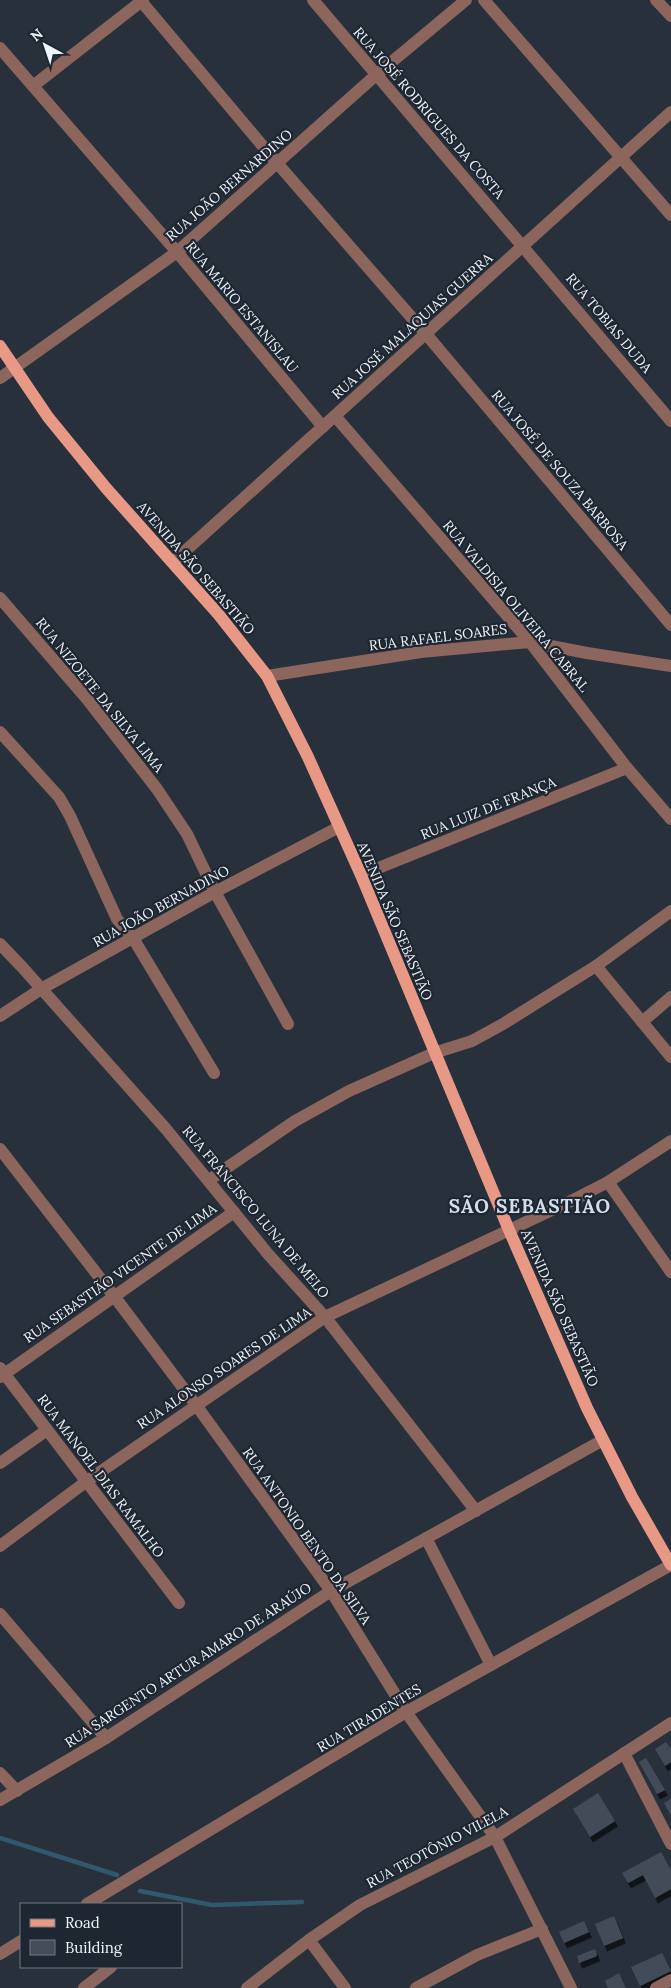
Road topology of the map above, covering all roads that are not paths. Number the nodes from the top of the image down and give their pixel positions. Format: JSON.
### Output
{"nodes":[{"id":1,"x":141,"y":0,"type":"edge"},
{"id":2,"x":313,"y":0,"type":"edge"},
{"id":3,"x":466,"y":0,"type":"edge"},
{"id":4,"x":484,"y":0,"type":"edge"},
{"id":5,"x":656,"y":0,"type":"edge"},
{"id":6,"x":671,"y":16,"type":"edge"},
{"id":7,"x":0,"y":48,"type":"edge"},
{"id":8,"x":376,"y":75,"type":"junction"},
{"id":9,"x":33,"y":86,"type":"junction"},
{"id":10,"x":671,"y":112,"type":"edge"},
{"id":11,"x":622,"y":157,"type":"junction"},
{"id":12,"x":277,"y":163,"type":"junction"},
{"id":13,"x":671,"y":215,"type":"edge"},
{"id":14,"x":524,"y":246,"type":"junction"},
{"id":15,"x":177,"y":252,"type":"junction"},
{"id":16,"x":426,"y":334,"type":"junction"},
{"id":17,"x":0,"y":346,"type":"edge"},
{"id":18,"x":15,"y":368,"type":"junction"},
{"id":19,"x":0,"y":378,"type":"edge"},
{"id":20,"x":335,"y":416,"type":"junction"},
{"id":21,"x":671,"y":421,"type":"edge"},
{"id":22,"x":322,"y":427,"type":"junction"},
{"id":23,"x":173,"y":562,"type":"junction"},
{"id":24,"x":0,"y":598,"type":"edge"},
{"id":25,"x":671,"y":625,"type":"edge"},
{"id":26,"x":530,"y":642,"type":"junction"},
{"id":27,"x":671,"y":666,"type":"edge"},
{"id":28,"x":267,"y":676,"type":"junction"},
{"id":29,"x":0,"y":732,"type":"edge"},
{"id":30,"x":627,"y":768,"type":"junction"},
{"id":31,"x":671,"y":819,"type":"edge"},
{"id":32,"x":339,"y":827,"type":"junction"},
{"id":33,"x":361,"y":875,"type":"junction"},
{"id":34,"x":215,"y":892,"type":"junction"},
{"id":35,"x":671,"y":911,"type":"edge"},
{"id":36,"x":133,"y":938,"type":"junction"},
{"id":37,"x":0,"y":944,"type":"edge"},
{"id":38,"x":596,"y":966,"type":"junction"},
{"id":39,"x":41,"y":989,"type":"junction"},
{"id":40,"x":671,"y":997,"type":"edge"},
{"id":41,"x":0,"y":1016,"type":"edge"},
{"id":42,"x":642,"y":1022,"type":"junction"},
{"id":43,"x":288,"y":1024,"type":"dead end"},
{"id":44,"x":434,"y":1053,"type":"junction"},
{"id":45,"x":671,"y":1057,"type":"edge"},
{"id":46,"x":214,"y":1073,"type":"dead end"},
{"id":47,"x":671,"y":1141,"type":"edge"},
{"id":48,"x":0,"y":1150,"type":"edge"},
{"id":49,"x":209,"y":1180,"type":"junction"},
{"id":50,"x":608,"y":1182,"type":"junction"},
{"id":51,"x":234,"y":1212,"type":"junction"},
{"id":52,"x":509,"y":1230,"type":"junction"},
{"id":53,"x":671,"y":1272,"type":"edge"},
{"id":54,"x":114,"y":1296,"type":"junction"},
{"id":55,"x":325,"y":1317,"type":"junction"},
{"id":56,"x":1,"y":1373,"type":"edge"},
{"id":57,"x":196,"y":1405,"type":"junction"},
{"id":58,"x":47,"y":1430,"type":"junction"},
{"id":59,"x":603,"y":1440,"type":"junction"},
{"id":60,"x":0,"y":1463,"type":"edge"},
{"id":61,"x":87,"y":1481,"type":"junction"},
{"id":62,"x":476,"y":1511,"type":"junction"},
{"id":63,"x":426,"y":1538,"type":"junction"},
{"id":64,"x":0,"y":1546,"type":"edge"},
{"id":65,"x":671,"y":1565,"type":"edge"},
{"id":66,"x":331,"y":1591,"type":"junction"},
{"id":67,"x":179,"y":1603,"type":"dead end"},
{"id":68,"x":0,"y":1614,"type":"edge"},
{"id":69,"x":491,"y":1665,"type":"junction"},
{"id":70,"x":406,"y":1712,"type":"junction"},
{"id":71,"x":671,"y":1723,"type":"edge"},
{"id":72,"x":106,"y":1738,"type":"junction"},
{"id":73,"x":624,"y":1753,"type":"junction"},
{"id":74,"x":0,"y":1773,"type":"edge"},
{"id":75,"x":17,"y":1791,"type":"junction"},
{"id":76,"x":0,"y":1800,"type":"edge"},
{"id":77,"x":495,"y":1837,"type":"junction"},
{"id":78,"x":671,"y":1844,"type":"edge"},
{"id":79,"x":89,"y":1903,"type":"edge"},
{"id":80,"x":542,"y":1929,"type":"junction"},
{"id":81,"x":309,"y":1940,"type":"junction"},
{"id":82,"x":20,"y":1943,"type":"edge"},
{"id":83,"x":0,"y":1954,"type":"edge"},
{"id":84,"x":110,"y":1968,"type":"edge"},
{"id":85,"x":671,"y":1980,"type":"edge"},
{"id":86,"x":84,"y":1988,"type":"edge"},
{"id":87,"x":248,"y":1988,"type":"edge"},
{"id":88,"x":345,"y":1988,"type":"edge"},
{"id":89,"x":416,"y":1988,"type":"edge"},
{"id":90,"x":570,"y":1988,"type":"edge"},
{"id":91,"x":656,"y":1988,"type":"edge"}],
"edges":[{"from":1,"to":9,"type":"street"},
{"from":1,"to":12,"type":"street","name":"RUA JOSÉ DE SOUZA BARBOSA"},
{"from":2,"to":8,"type":"street","name":"RUA JOSÉ RODRIGUES DA COSTA"},
{"from":3,"to":8,"type":"street","name":"RUA JOÃO BERNARDINO"},
{"from":4,"to":11,"type":"street"},
{"from":5,"to":6,"type":"street"},
{"from":7,"to":9,"type":"street","name":"RUA MARIO ESTANISLAU"},
{"from":8,"to":12,"type":"street","name":"RUA JOÃO BERNARDINO"},
{"from":8,"to":14,"type":"street","name":"RUA JOSÉ RODRIGUES DA COSTA"},
{"from":9,"to":15,"type":"street","name":"RUA MARIO ESTANISLAU"},
{"from":10,"to":11,"type":"street","name":"RUA JOSÉ MALAQUIAS GUERRA"},
{"from":11,"to":13,"type":"street"},
{"from":11,"to":14,"type":"street","name":"RUA JOSÉ MALAQUIAS GUERRA"},
{"from":12,"to":15,"type":"street","name":"RUA JOÃO BERNARDINO"},
{"from":12,"to":16,"type":"street","name":"RUA JOSÉ DE SOUZA BARBOSA"},
{"from":14,"to":16,"type":"street","name":"RUA JOSÉ MALAQUIAS GUERRA"},
{"from":14,"to":21,"type":"street","name":"RUA TOBIAS DUDA"},
{"from":15,"to":18,"type":"street","name":"RUA JOÃO BERNARDINO"},
{"from":15,"to":22,"type":"street","name":"RUA MARIO ESTANISLAU"},
{"from":16,"to":20,"type":"street","name":"RUA JOSÉ MALAQUIAS GUERRA"},
{"from":16,"to":25,"type":"street","name":"RUA JOSÉ DE SOUZA BARBOSA"},
{"from":17,"to":18,"type":"main road","name":"AVENIDA SÃO SEBASTIÃO"},
{"from":18,"to":19,"type":"street","name":"RUA JOÃO BERNARDINO"},
{"from":18,"to":23,"type":"main road","name":"AVENIDA SÃO SEBASTIÃO"},
{"from":20,"to":22,"type":"street","name":"RUA JOSÉ MALAQUIAS GUERRA"},
{"from":20,"to":26,"type":"street","name":"RUA VALDISIA OLIVEIRA CABRAL"},
{"from":22,"to":23,"type":"street","name":"RUA JOSÉ MALAQUIAS GUERRA"},
{"from":23,"to":28,"type":"main road","name":"AVENIDA SÃO SEBASTIÃO"},
{"from":24,"to":34,"type":"street","name":"RUA NIZOETE DA SILVA LIMA"},
{"from":26,"to":27,"type":"street","name":"RUA RAFAEL SOARES"},
{"from":26,"to":28,"type":"street","name":"RUA RAFAEL SOARES"},
{"from":26,"to":30,"type":"street","name":"RUA VALDISIA OLIVEIRA CABRAL"},
{"from":28,"to":32,"type":"main road","name":"AVENIDA SÃO SEBASTIÃO"},
{"from":29,"to":36,"type":"street"},
{"from":30,"to":31,"type":"street","name":"RUA VALDISIA OLIVEIRA CABRAL"},
{"from":30,"to":33,"type":"street","name":"RUA LUIZ DE FRANÇA"},
{"from":32,"to":33,"type":"main road","name":"AVENIDA SÃO SEBASTIÃO"},
{"from":32,"to":34,"type":"street","name":"RUA JOÃO BERNADINO"},
{"from":33,"to":44,"type":"main road","name":"AVENIDA SÃO SEBASTIÃO"},
{"from":34,"to":36,"type":"street","name":"RUA JOÃO BERNADINO"},
{"from":34,"to":43,"type":"street","name":"RUA NIZOETE DA SILVA LIMA"},
{"from":35,"to":38,"type":"street","name":"RUA SEBASTIÃO VICENTE DE LIMA"},
{"from":36,"to":39,"type":"street","name":"RUA JOÃO BERNADINO"},
{"from":36,"to":46,"type":"street"},
{"from":37,"to":39,"type":"street","name":"RUA FRANCISCO LUNA DE MELO"},
{"from":38,"to":42,"type":"street"},
{"from":38,"to":44,"type":"street","name":"RUA SEBASTIÃO VICENTE DE LIMA"},
{"from":39,"to":41,"type":"street","name":"RUA JOÃO BERNADINO"},
{"from":39,"to":49,"type":"street","name":"RUA FRANCISCO LUNA DE MELO"},
{"from":40,"to":42,"type":"street"},
{"from":42,"to":45,"type":"street"},
{"from":44,"to":49,"type":"street","name":"RUA SEBASTIÃO VICENTE DE LIMA"},
{"from":44,"to":52,"type":"main road","name":"AVENIDA SÃO SEBASTIÃO"},
{"from":47,"to":50,"type":"street","name":"RUA ALONSO SOARES DE LIMA"},
{"from":48,"to":54,"type":"street","name":"RUA ANTONIO BENTO DA SILVA"},
{"from":49,"to":51,"type":"street","name":"RUA FRANCISCO LUNA DE MELO"},
{"from":50,"to":52,"type":"street","name":"RUA ALONSO SOARES DE LIMA"},
{"from":50,"to":53,"type":"street"},
{"from":51,"to":54,"type":"street","name":"RUA SEBASTIÃO VICENTE DE LIMA"},
{"from":51,"to":55,"type":"street","name":"RUA FRANCISCO LUNA DE MELO"},
{"from":52,"to":55,"type":"street","name":"RUA ALONSO SOARES DE LIMA"},
{"from":52,"to":59,"type":"main road","name":"AVENIDA SÃO SEBASTIÃO"},
{"from":54,"to":56,"type":"street","name":"RUA SEBASTIÃO VICENTE DE LIMA"},
{"from":54,"to":57,"type":"street","name":"RUA ANTONIO BENTO DA SILVA"},
{"from":55,"to":57,"type":"street","name":"RUA ALONSO SOARES DE LIMA"},
{"from":55,"to":62,"type":"street","name":"RUA FRANCISCO LUNA DE MELO"},
{"from":56,"to":58,"type":"street","name":"RUA MANOEL DIAS RAMALHO"},
{"from":57,"to":61,"type":"street","name":"RUA ALONSO SOARES DE LIMA"},
{"from":57,"to":66,"type":"street","name":"RUA ANTONIO BENTO DA SILVA"},
{"from":58,"to":60,"type":"street"},
{"from":58,"to":61,"type":"street","name":"RUA MANOEL DIAS RAMALHO"},
{"from":59,"to":62,"type":"street","name":"RUA SARGENTO ARTUR AMARO DE ARAÚJO"},
{"from":59,"to":65,"type":"main road","name":"AVENIDA SÃO SEBASTIÃO"},
{"from":61,"to":64,"type":"street","name":"RUA ALONSO SOARES DE LIMA"},
{"from":61,"to":67,"type":"street","name":"RUA MANOEL DIAS RAMALHO"},
{"from":62,"to":63,"type":"street","name":"RUA SARGENTO ARTUR AMARO DE ARAÚJO"},
{"from":63,"to":66,"type":"street","name":"RUA SARGENTO ARTUR AMARO DE ARAÚJO"},
{"from":63,"to":69,"type":"street"},
{"from":65,"to":69,"type":"street","name":"RUA TIRADENTES"},
{"from":66,"to":70,"type":"street","name":"RUA ANTONIO BENTO DA SILVA"},
{"from":66,"to":72,"type":"street","name":"RUA SARGENTO ARTUR AMARO DE ARAÚJO"},
{"from":68,"to":72,"type":"street"},
{"from":69,"to":70,"type":"street","name":"RUA TIRADENTES"},
{"from":70,"to":77,"type":"street","name":"RUA ANTONIO BENTO DA SILVA"},
{"from":70,"to":79,"type":"street","name":"RUA TIRADENTES"},
{"from":71,"to":73,"type":"street","name":"RUA TEOTÔNIO VILELA"},
{"from":72,"to":75,"type":"street","name":"RUA SARGENTO ARTUR AMARO DE ARAÚJO"},
{"from":73,"to":77,"type":"street","name":"RUA TEOTÔNIO VILELA"},
{"from":73,"to":78,"type":"street"},
{"from":74,"to":75,"type":"street"},
{"from":75,"to":76,"type":"street","name":"RUA SARGENTO ARTUR AMARO DE ARAÚJO"},
{"from":77,"to":80,"type":"street","name":"RUA ANTONIO BENTO DA SILVA"},
{"from":77,"to":81,"type":"street","name":"RUA TEOTÔNIO VILELA"},
{"from":80,"to":89,"type":"street"},
{"from":80,"to":90,"type":"street","name":"RUA ANTONIO BENTO DA SILVA"},
{"from":81,"to":87,"type":"street","name":"RUA TEOTÔNIO VILELA"},
{"from":81,"to":88,"type":"street"},
{"from":82,"to":83,"type":"street"},
{"from":84,"to":86,"type":"street"},
{"from":85,"to":91,"type":"street"}]}
